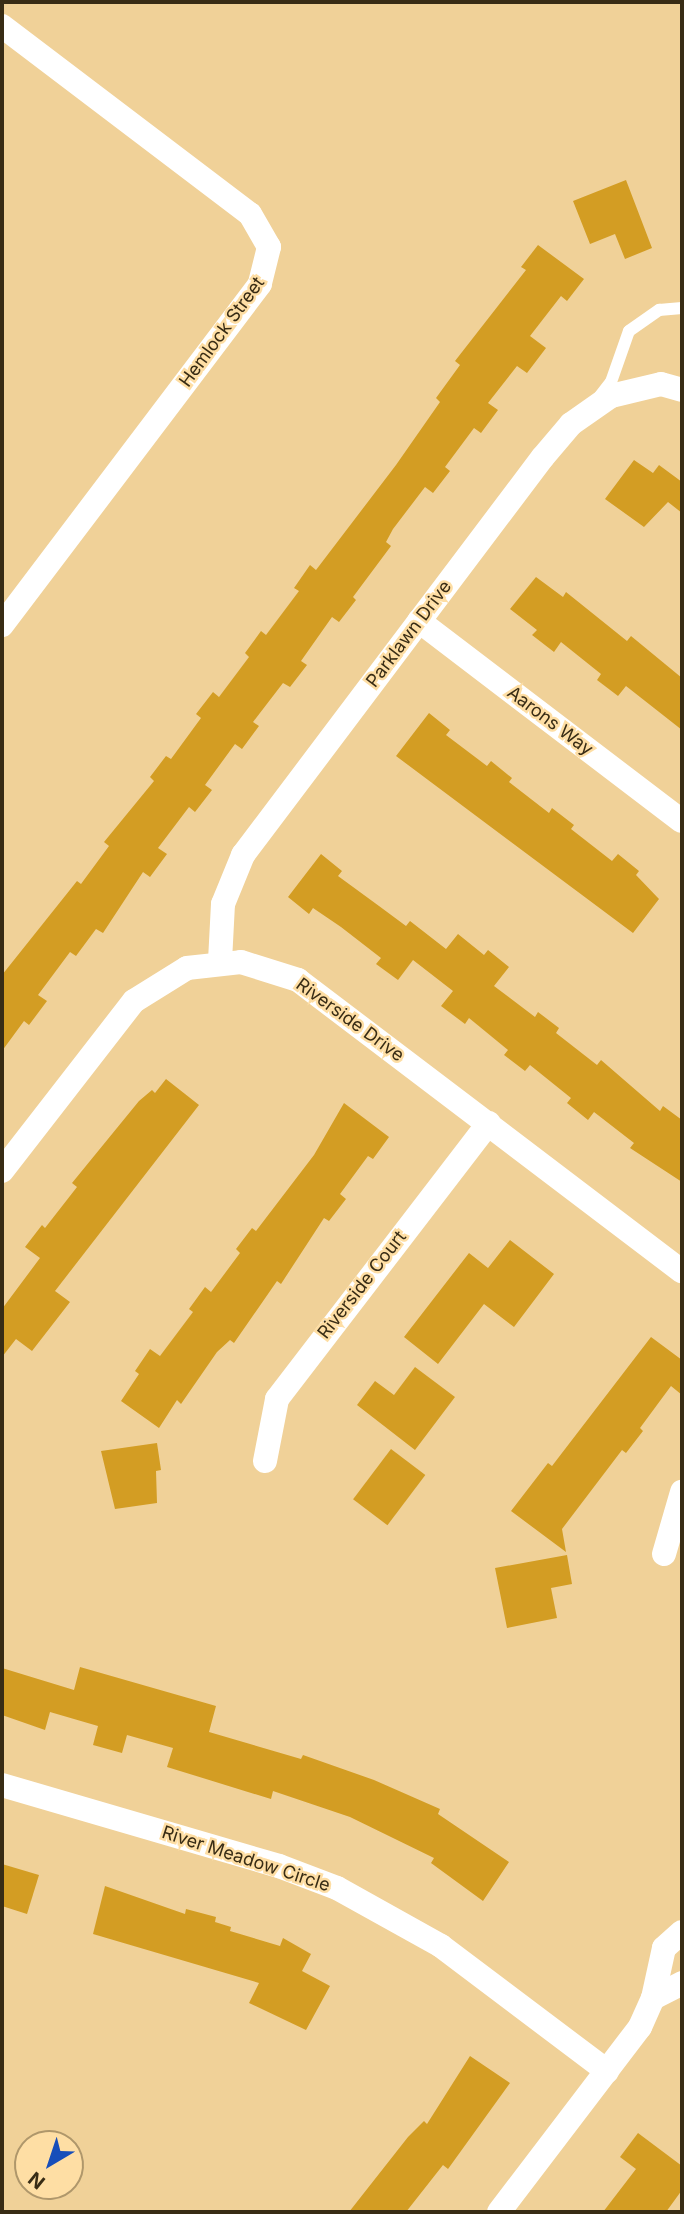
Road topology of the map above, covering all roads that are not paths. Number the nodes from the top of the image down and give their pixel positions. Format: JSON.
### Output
{"nodes":[{"id":1,"x":2,"y":26,"type":"edge"},
{"id":2,"x":682,"y":308,"type":"edge"},
{"id":3,"x":682,"y":390,"type":"edge"},
{"id":4,"x":590,"y":410,"type":"junction"},
{"id":5,"x":419,"y":621,"type":"junction"},
{"id":6,"x":2,"y":625,"type":"edge"},
{"id":7,"x":682,"y":821,"type":"edge"},
{"id":8,"x":220,"y":961,"type":"junction"},
{"id":9,"x":489,"y":1123,"type":"junction"},
{"id":10,"x":2,"y":1171,"type":"edge"},
{"id":11,"x":682,"y":1272,"type":"edge"},
{"id":12,"x":265,"y":1461,"type":"dead end"},
{"id":13,"x":682,"y":1492,"type":"edge"},
{"id":14,"x":664,"y":1554,"type":"dead end"},
{"id":15,"x":2,"y":1785,"type":"edge"},
{"id":16,"x":682,"y":1932,"type":"edge"},
{"id":17,"x":682,"y":1983,"type":"edge"},
{"id":18,"x":653,"y":1998,"type":"junction"},
{"id":19,"x":607,"y":2071,"type":"junction"},
{"id":20,"x":499,"y":2212,"type":"edge"}],
"edges":[{"from":1,"to":6,"type":"street","name":"Hemlock Street"},
{"from":2,"to":4,"type":"lane"},
{"from":3,"to":4,"type":"street","name":"Parklawn Drive"},
{"from":4,"to":5,"type":"street","name":"Parklawn Drive"},
{"from":5,"to":7,"type":"street","name":"Aarons Way"},
{"from":5,"to":8,"type":"street","name":"Parklawn Drive"},
{"from":8,"to":9,"type":"street","name":"Riverside Drive"},
{"from":8,"to":10,"type":"street","name":"Riverside Drive"},
{"from":9,"to":11,"type":"street","name":"Riverside Drive"},
{"from":9,"to":12,"type":"street","name":"Riverside Court"},
{"from":13,"to":14,"type":"street"},
{"from":15,"to":19,"type":"street","name":"River Meadow Circle"},
{"from":16,"to":18,"type":"street"},
{"from":17,"to":18,"type":"street"},
{"from":18,"to":19,"type":"street"},
{"from":19,"to":20,"type":"street"}]}
